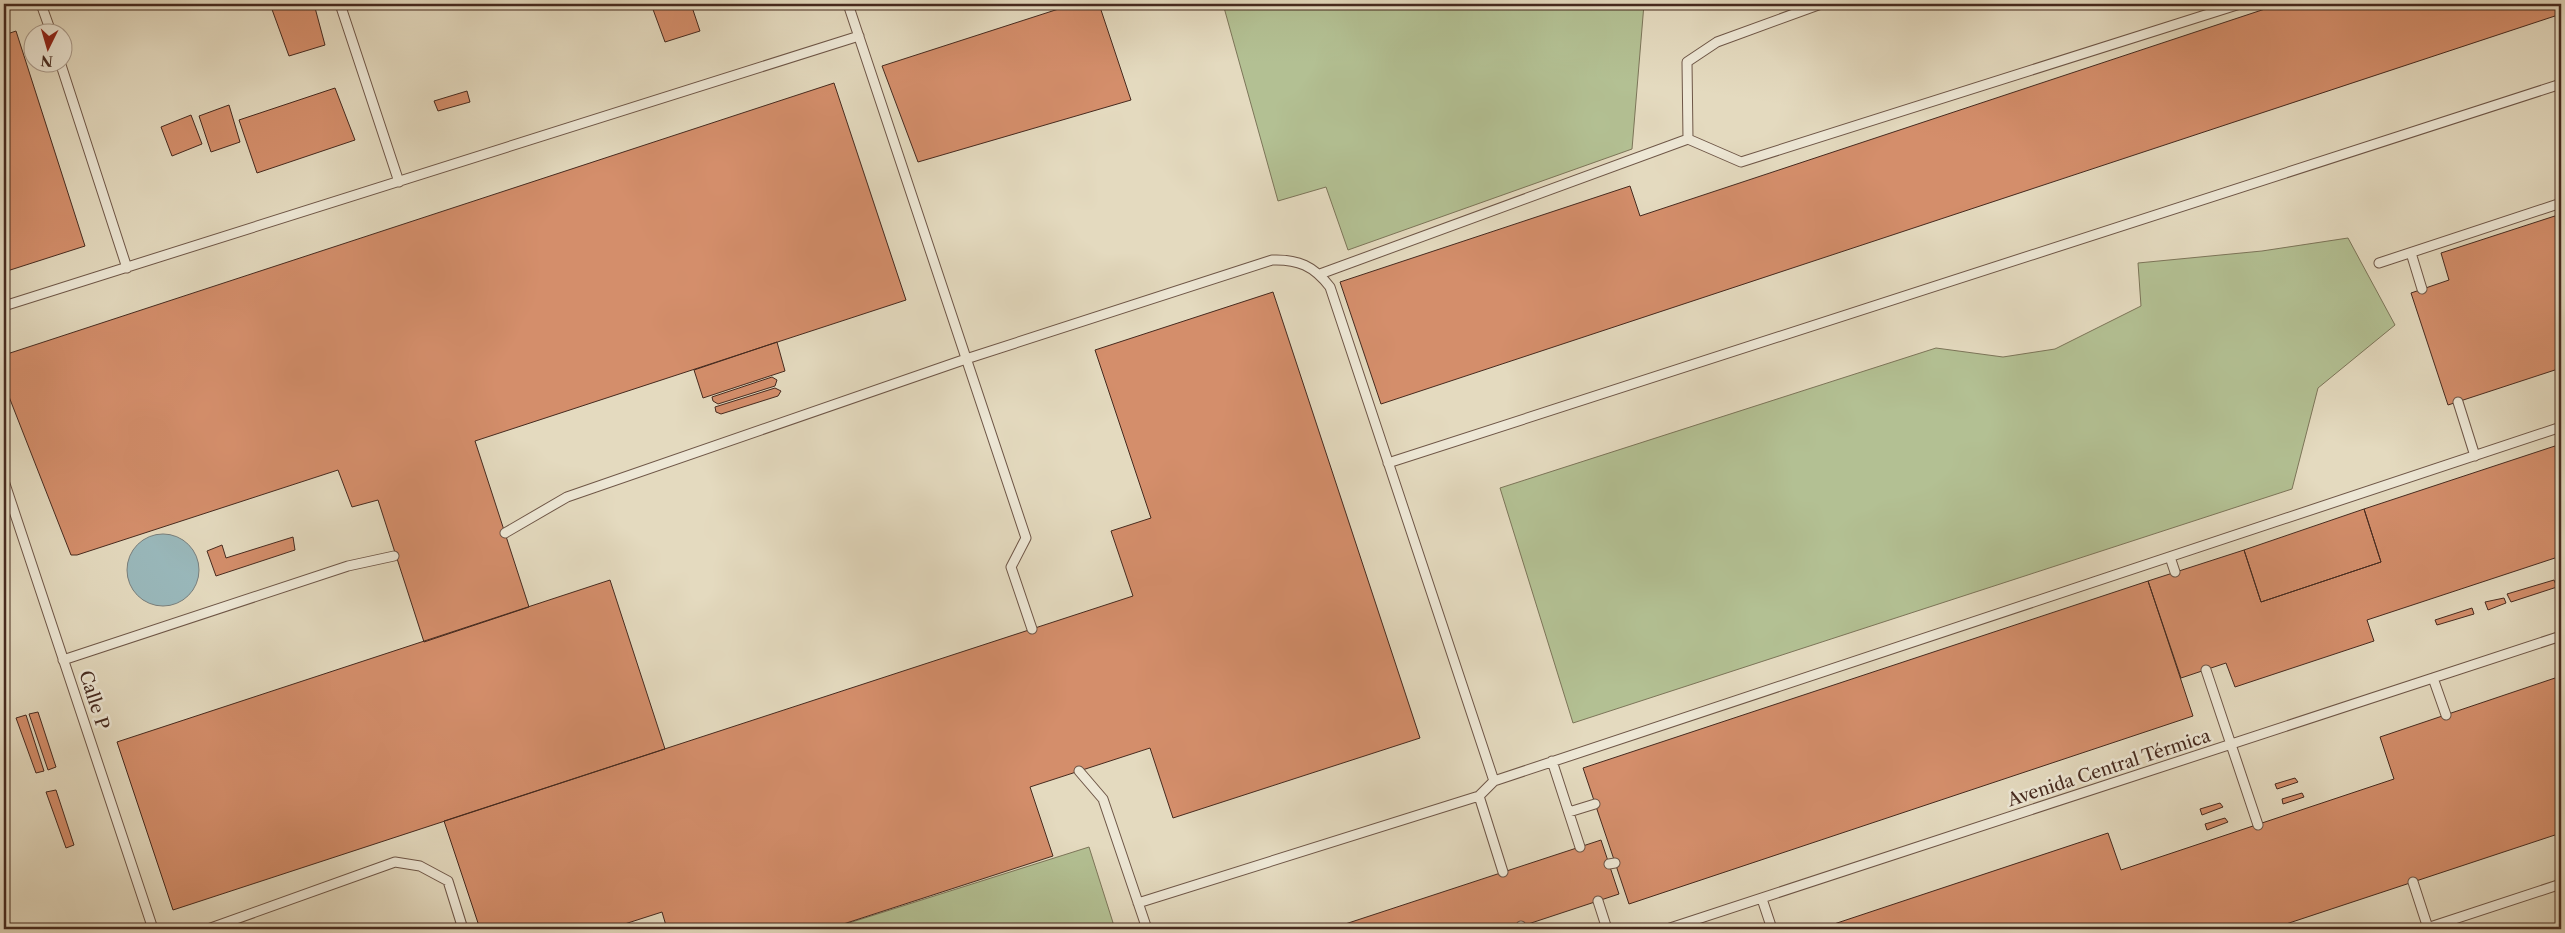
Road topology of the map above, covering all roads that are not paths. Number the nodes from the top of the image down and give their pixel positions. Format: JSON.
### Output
{"nodes":[{"id":1,"x":41,"y":4,"type":"edge"},
{"id":2,"x":340,"y":4,"type":"edge"},
{"id":3,"x":848,"y":4,"type":"edge"},
{"id":4,"x":1821,"y":4,"type":"edge"},
{"id":5,"x":2240,"y":4,"type":"edge"},
{"id":6,"x":47,"y":22,"type":"edge"},
{"id":7,"x":858,"y":36,"type":"junction"},
{"id":8,"x":63,"y":72,"type":"edge"},
{"id":9,"x":2561,"y":84,"type":"edge"},
{"id":10,"x":1688,"y":139,"type":"junction"},
{"id":11,"x":399,"y":182,"type":"junction"},
{"id":12,"x":2561,"y":203,"type":"edge"},
{"id":13,"x":2411,"y":253,"type":"junction"},
{"id":14,"x":2379,"y":263,"type":"dead end"},
{"id":15,"x":126,"y":268,"type":"junction"},
{"id":16,"x":1320,"y":274,"type":"junction"},
{"id":17,"x":2422,"y":289,"type":"dead end"},
{"id":18,"x":4,"y":306,"type":"edge"},
{"id":19,"x":966,"y":359,"type":"junction"},
{"id":20,"x":2458,"y":402,"type":"dead end"},
{"id":21,"x":2561,"y":427,"type":"edge"},
{"id":22,"x":2475,"y":456,"type":"junction"},
{"id":23,"x":1388,"y":463,"type":"junction"},
{"id":24,"x":4,"y":481,"type":"edge"},
{"id":25,"x":505,"y":533,"type":"dead end"},
{"id":26,"x":394,"y":556,"type":"dead end"},
{"id":27,"x":2170,"y":557,"type":"junction"},
{"id":28,"x":2174,"y":572,"type":"dead end"},
{"id":29,"x":1032,"y":629,"type":"dead end"},
{"id":30,"x":2561,"y":636,"type":"edge"},
{"id":31,"x":63,"y":660,"type":"junction"},
{"id":32,"x":2206,"y":670,"type":"dead end"},
{"id":33,"x":2433,"y":678,"type":"junction"},
{"id":34,"x":2446,"y":715,"type":"dead end"},
{"id":35,"x":2230,"y":745,"type":"junction"},
{"id":36,"x":1552,"y":761,"type":"junction"},
{"id":37,"x":1079,"y":771,"type":"dead end"},
{"id":38,"x":1494,"y":780,"type":"junction"},
{"id":39,"x":1478,"y":796,"type":"junction"},
{"id":40,"x":1595,"y":804,"type":"dead end"},
{"id":41,"x":1569,"y":812,"type":"junction"},
{"id":42,"x":2258,"y":825,"type":"dead end"},
{"id":43,"x":1580,"y":847,"type":"dead end"},
{"id":44,"x":1503,"y":872,"type":"dead end"},
{"id":45,"x":2413,"y":882,"type":"dead end"},
{"id":46,"x":2561,"y":884,"type":"edge"},
{"id":47,"x":1762,"y":899,"type":"junction"},
{"id":48,"x":1598,"y":901,"type":"dead end"},
{"id":49,"x":1138,"y":903,"type":"junction"},
{"id":50,"x":153,"y":929,"type":"edge"},
{"id":51,"x":208,"y":929,"type":"edge"},
{"id":52,"x":463,"y":929,"type":"edge"},
{"id":53,"x":1147,"y":929,"type":"edge"},
{"id":54,"x":1608,"y":929,"type":"edge"},
{"id":55,"x":1667,"y":929,"type":"edge"},
{"id":56,"x":1772,"y":929,"type":"edge"},
{"id":57,"x":2426,"y":929,"type":"edge"}],
"edges":[{"from":1,"to":6,"type":"lane"},
{"from":2,"to":11,"type":"lane"},
{"from":3,"to":7,"type":"lane"},
{"from":4,"to":10,"type":"lane"},
{"from":5,"to":10,"type":"lane"},
{"from":7,"to":11,"type":"lane"},
{"from":7,"to":19,"type":"lane"},
{"from":8,"to":15,"type":"lane"},
{"from":9,"to":23,"type":"lane"},
{"from":10,"to":16,"type":"lane"},
{"from":11,"to":15,"type":"lane"},
{"from":12,"to":13,"type":"lane"},
{"from":13,"to":14,"type":"lane"},
{"from":13,"to":17,"type":"lane"},
{"from":15,"to":18,"type":"lane"},
{"from":16,"to":19,"type":"lane"},
{"from":16,"to":23,"type":"lane"},
{"from":19,"to":25,"type":"lane"},
{"from":19,"to":29,"type":"lane"},
{"from":20,"to":22,"type":"lane"},
{"from":21,"to":22,"type":"lane"},
{"from":22,"to":27,"type":"lane"},
{"from":23,"to":38,"type":"lane"},
{"from":24,"to":31,"type":"lane","name":"Calle P"},
{"from":26,"to":31,"type":"lane"},
{"from":27,"to":28,"type":"lane"},
{"from":27,"to":36,"type":"lane"},
{"from":30,"to":33,"type":"lane","name":"Avenida Central Térmica"},
{"from":31,"to":50,"type":"lane","name":"Calle P"},
{"from":32,"to":35,"type":"lane"},
{"from":33,"to":34,"type":"lane"},
{"from":33,"to":35,"type":"lane","name":"Avenida Central Térmica"},
{"from":35,"to":42,"type":"lane"},
{"from":35,"to":47,"type":"lane","name":"Avenida Central Térmica"},
{"from":36,"to":38,"type":"lane"},
{"from":36,"to":41,"type":"lane"},
{"from":37,"to":49,"type":"lane"},
{"from":38,"to":39,"type":"lane"},
{"from":39,"to":44,"type":"lane"},
{"from":39,"to":49,"type":"lane"},
{"from":40,"to":41,"type":"lane"},
{"from":41,"to":43,"type":"lane"},
{"from":45,"to":57,"type":"lane"},
{"from":46,"to":57,"type":"lane"},
{"from":47,"to":55,"type":"lane","name":"Avenida Central Térmica"},
{"from":47,"to":56,"type":"lane"},
{"from":48,"to":54,"type":"lane"},
{"from":49,"to":53,"type":"lane"},
{"from":51,"to":52,"type":"lane"}]}
